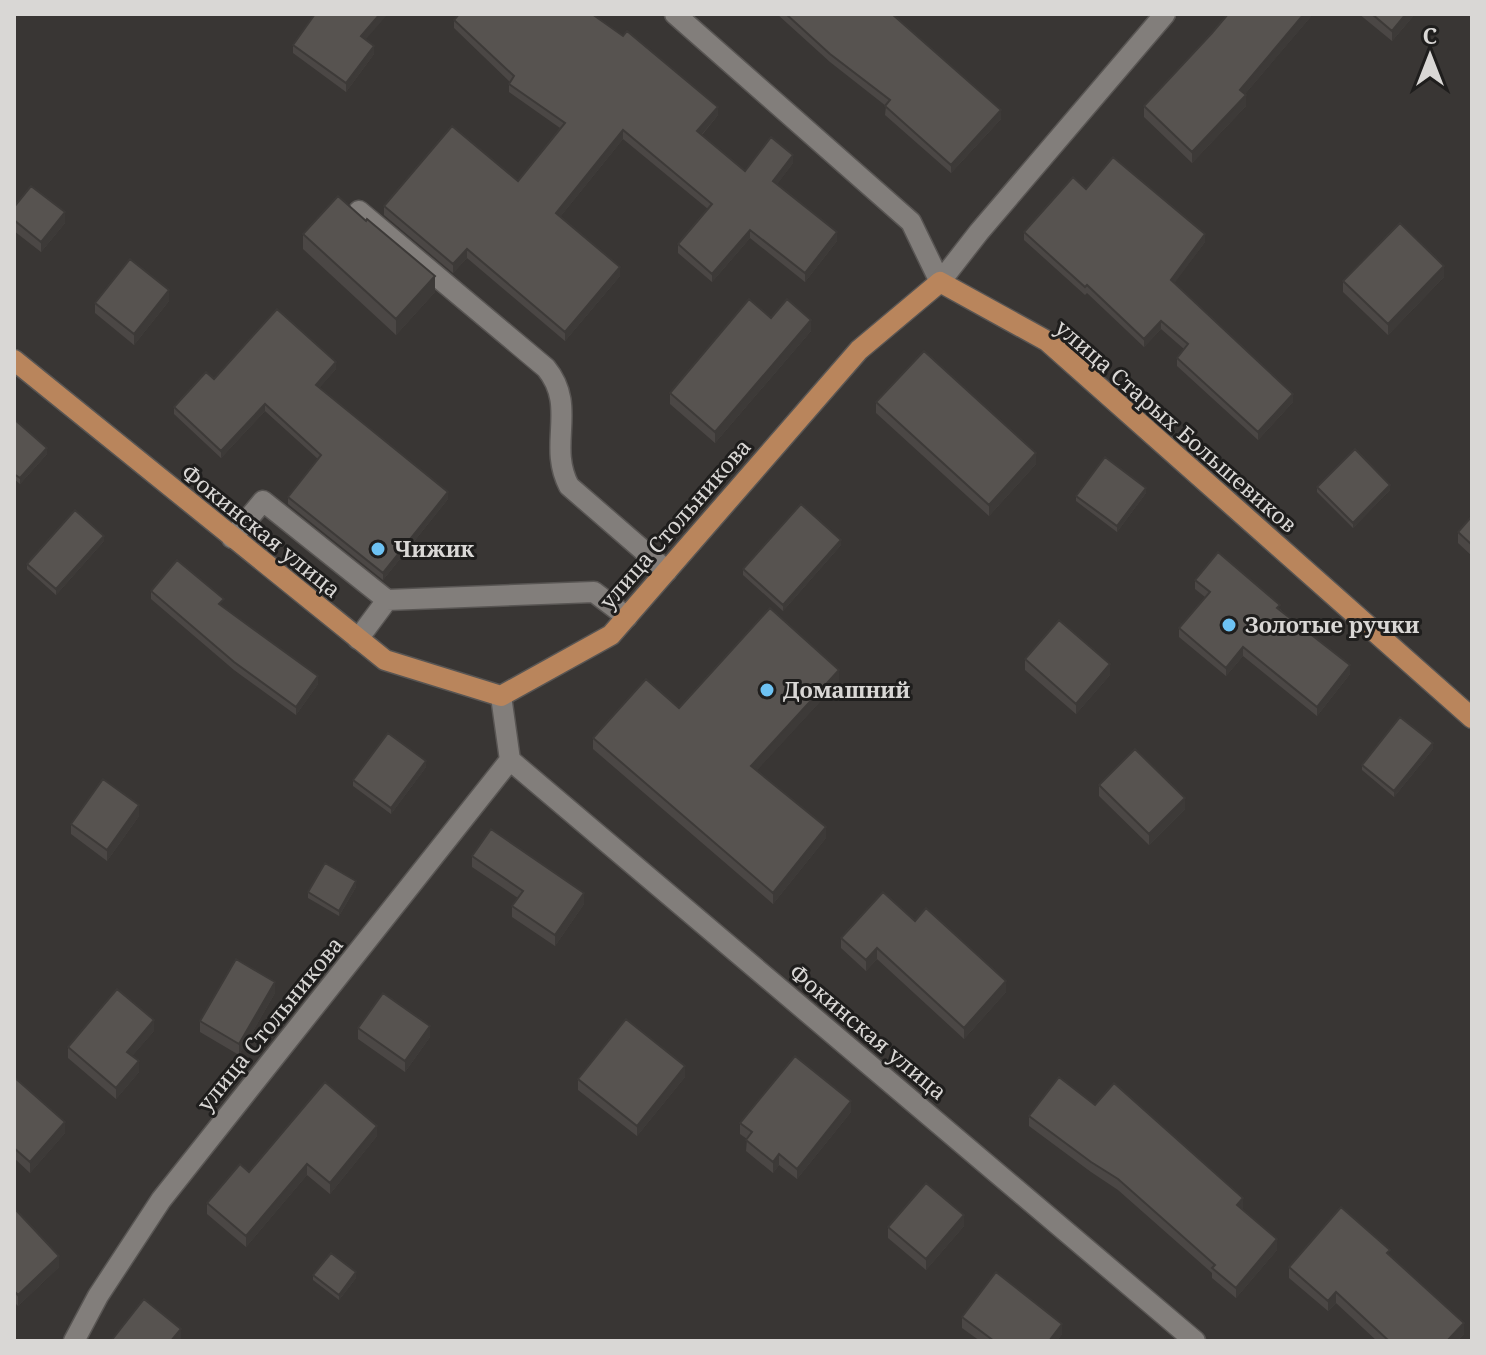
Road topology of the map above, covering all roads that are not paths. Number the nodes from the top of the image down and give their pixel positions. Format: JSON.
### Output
{"nodes":[{"id":1,"x":675,"y":14,"type":"edge"},
{"id":2,"x":1165,"y":14,"type":"edge"},
{"id":3,"x":359,"y":211,"type":"edge"},
{"id":4,"x":940,"y":282,"type":"junction"},
{"id":5,"x":14,"y":360,"type":"edge"},
{"id":6,"x":232,"y":538,"type":"junction"},
{"id":7,"x":667,"y":571,"type":"junction"},
{"id":8,"x":387,"y":600,"type":"junction"},
{"id":9,"x":627,"y":617,"type":"junction"},
{"id":10,"x":358,"y":639,"type":"junction"},
{"id":11,"x":501,"y":696,"type":"junction"},
{"id":12,"x":1472,"y":718,"type":"edge"},
{"id":13,"x":510,"y":760,"type":"junction"},
{"id":14,"x":74,"y":1341,"type":"edge"},
{"id":15,"x":1195,"y":1341,"type":"edge"}],
"edges":[{"from":1,"to":4,"type":"street"},
{"from":2,"to":4,"type":"street","name":"улица Стольникова"},
{"from":3,"to":7,"type":"street"},
{"from":4,"to":7,"type":"main road","name":"улица Стольникова"},
{"from":4,"to":12,"type":"main road","name":"улица Старых Большевиков"},
{"from":5,"to":6,"type":"main road","name":"Фокинская улица"},
{"from":6,"to":8,"type":"street"},
{"from":6,"to":10,"type":"main road","name":"Фокинская улица"},
{"from":7,"to":9,"type":"main road","name":"улица Стольникова"},
{"from":8,"to":9,"type":"street"},
{"from":8,"to":10,"type":"street"},
{"from":9,"to":11,"type":"main road","name":"улица Стольникова"},
{"from":10,"to":11,"type":"main road","name":"Фокинская улица"},
{"from":11,"to":13,"type":"street"},
{"from":13,"to":14,"type":"street","name":"улица Стольникова"},
{"from":13,"to":15,"type":"street","name":"Фокинская улица"}]}
